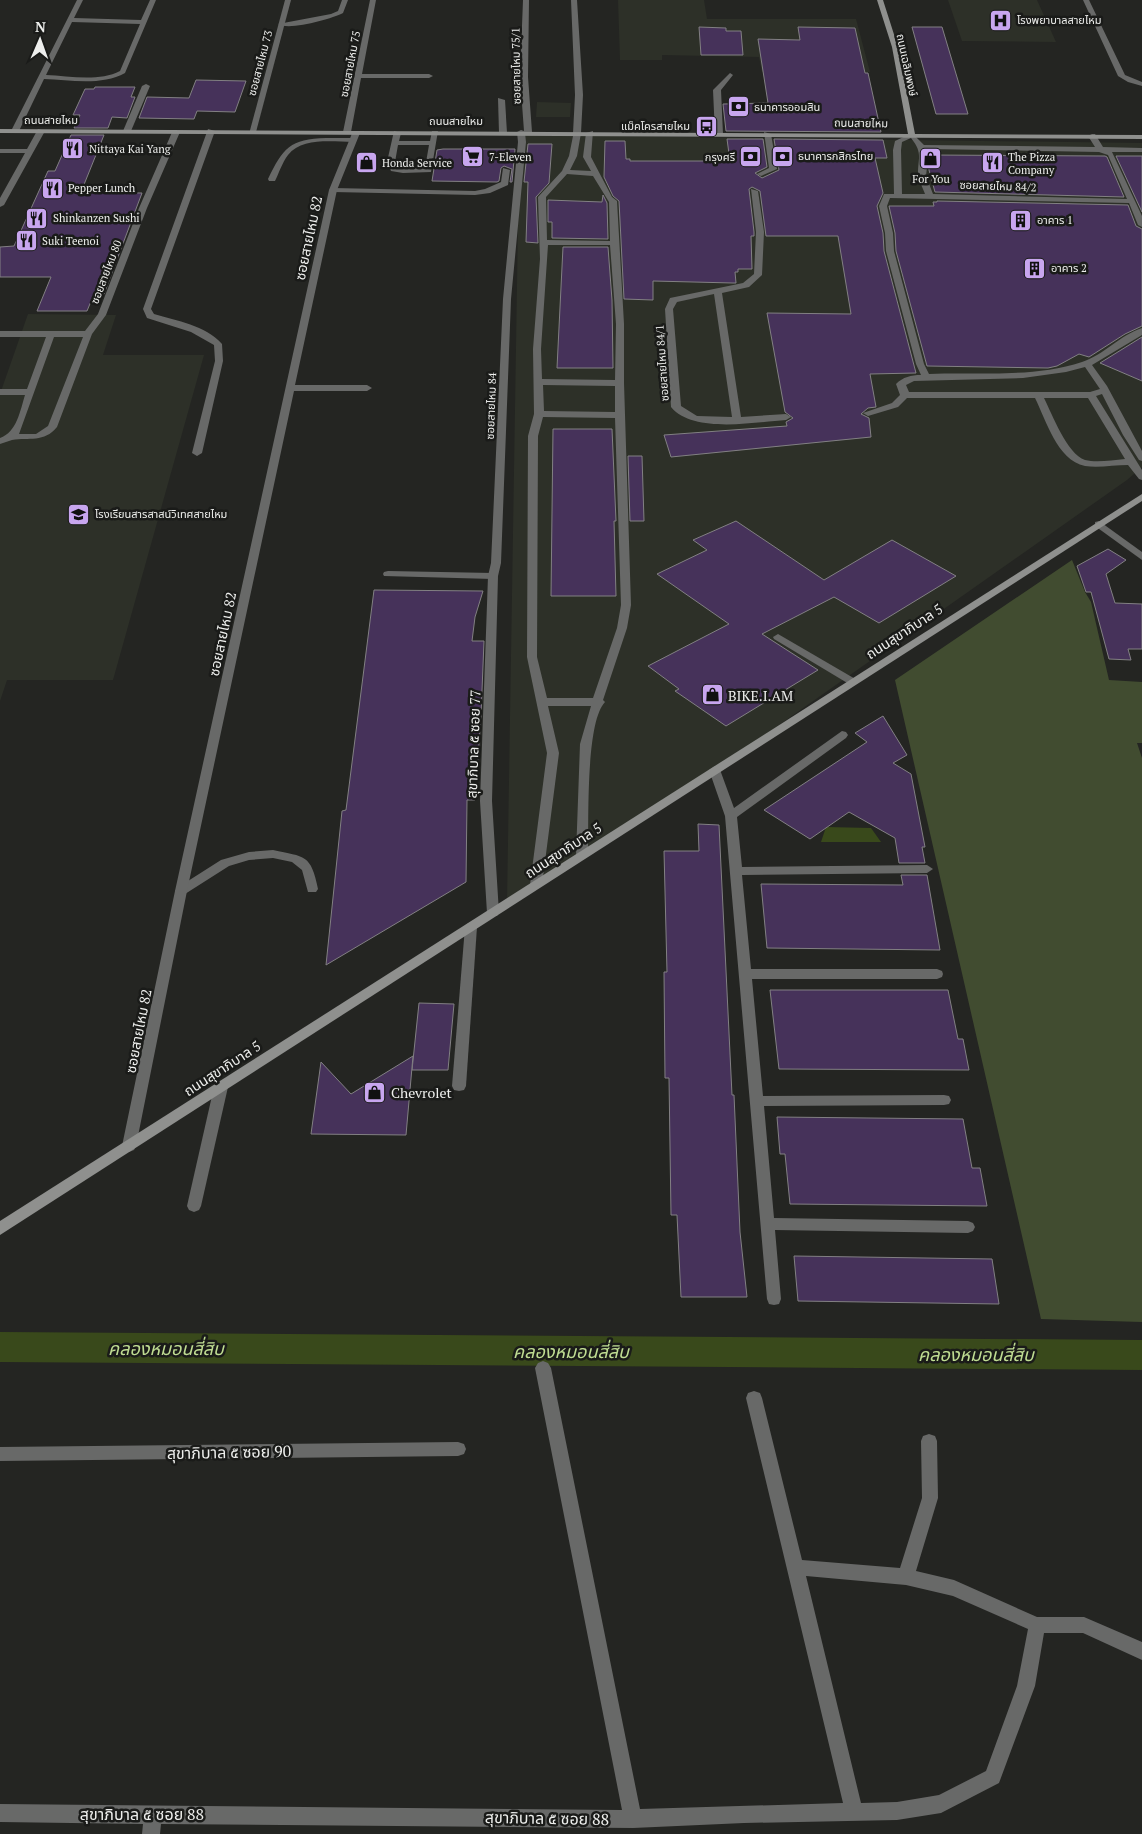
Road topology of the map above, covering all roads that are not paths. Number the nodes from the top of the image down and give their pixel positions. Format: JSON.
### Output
{"nodes":[{"id":1,"x":80,"y":0,"type":"edge"},
{"id":2,"x":153,"y":0,"type":"edge"},
{"id":3,"x":288,"y":0,"type":"edge"},
{"id":4,"x":345,"y":0,"type":"edge"},
{"id":5,"x":373,"y":0,"type":"edge"},
{"id":6,"x":526,"y":0,"type":"edge"},
{"id":7,"x":574,"y":0,"type":"edge"},
{"id":8,"x":880,"y":0,"type":"edge"},
{"id":9,"x":1086,"y":0,"type":"edge"},
{"id":10,"x":70,"y":20,"type":"junction"},
{"id":11,"x":144,"y":22,"type":"junction"},
{"id":12,"x":281,"y":24,"type":"junction"},
{"id":13,"x":730,"y":75,"type":"dead end"},
{"id":14,"x":357,"y":76,"type":"junction"},
{"id":15,"x":429,"y":76,"type":"dead end"},
{"id":16,"x":42,"y":77,"type":"junction"},
{"id":17,"x":1142,"y":84,"type":"edge"},
{"id":18,"x":146,"y":86,"type":"dead end"},
{"id":19,"x":502,"y":100,"type":"dead end"},
{"id":20,"x":0,"y":130,"type":"edge"},
{"id":21,"x":41,"y":130,"type":"junction"},
{"id":22,"x":15,"y":131,"type":"junction"},
{"id":23,"x":127,"y":131,"type":"junction"},
{"id":24,"x":211,"y":131,"type":"junction"},
{"id":25,"x":176,"y":132,"type":"junction"},
{"id":26,"x":252,"y":132,"type":"junction"},
{"id":27,"x":525,"y":132,"type":"junction"},
{"id":28,"x":397,"y":133,"type":"junction"},
{"id":29,"x":435,"y":133,"type":"junction"},
{"id":30,"x":503,"y":133,"type":"junction"},
{"id":31,"x":577,"y":133,"type":"junction"},
{"id":32,"x":590,"y":133,"type":"junction"},
{"id":33,"x":719,"y":134,"type":"junction"},
{"id":34,"x":767,"y":134,"type":"junction"},
{"id":35,"x":352,"y":135,"type":"junction"},
{"id":36,"x":912,"y":135,"type":"junction"},
{"id":37,"x":1092,"y":136,"type":"junction"},
{"id":38,"x":1142,"y":136,"type":"edge"},
{"id":39,"x":396,"y":143,"type":"junction"},
{"id":40,"x":433,"y":143,"type":"junction"},
{"id":41,"x":922,"y":147,"type":"junction"},
{"id":42,"x":1100,"y":150,"type":"junction"},
{"id":43,"x":1142,"y":150,"type":"edge"},
{"id":44,"x":0,"y":151,"type":"edge"},
{"id":45,"x":31,"y":151,"type":"junction"},
{"id":46,"x":506,"y":170,"type":"dead end"},
{"id":47,"x":565,"y":172,"type":"junction"},
{"id":48,"x":597,"y":174,"type":"junction"},
{"id":49,"x":761,"y":174,"type":"dead end"},
{"id":50,"x":272,"y":179,"type":"dead end"},
{"id":51,"x":334,"y":190,"type":"junction"},
{"id":52,"x":754,"y":191,"type":"dead end"},
{"id":53,"x":898,"y":195,"type":"junction"},
{"id":54,"x":930,"y":196,"type":"junction"},
{"id":55,"x":1131,"y":201,"type":"junction"},
{"id":56,"x":0,"y":204,"type":"edge"},
{"id":57,"x":1142,"y":225,"type":"edge"},
{"id":58,"x":542,"y":242,"type":"junction"},
{"id":59,"x":614,"y":243,"type":"junction"},
{"id":60,"x":718,"y":291,"type":"junction"},
{"id":61,"x":1142,"y":331,"type":"edge"},
{"id":62,"x":0,"y":334,"type":"edge"},
{"id":63,"x":51,"y":334,"type":"junction"},
{"id":64,"x":88,"y":334,"type":"junction"},
{"id":65,"x":1088,"y":364,"type":"junction"},
{"id":66,"x":926,"y":377,"type":"junction"},
{"id":67,"x":539,"y":382,"type":"junction"},
{"id":68,"x":619,"y":383,"type":"junction"},
{"id":69,"x":290,"y":388,"type":"junction"},
{"id":70,"x":367,"y":388,"type":"dead end"},
{"id":71,"x":1104,"y":390,"type":"junction"},
{"id":72,"x":0,"y":392,"type":"edge"},
{"id":73,"x":30,"y":392,"type":"junction"},
{"id":74,"x":1038,"y":394,"type":"junction"},
{"id":75,"x":905,"y":395,"type":"junction"},
{"id":76,"x":1091,"y":395,"type":"junction"},
{"id":77,"x":868,"y":413,"type":"dead end"},
{"id":78,"x":539,"y":414,"type":"junction"},
{"id":79,"x":620,"y":415,"type":"junction"},
{"id":80,"x":786,"y":417,"type":"dead end"},
{"id":81,"x":737,"y":420,"type":"junction"},
{"id":82,"x":10,"y":437,"type":"junction"},
{"id":83,"x":0,"y":441,"type":"edge"},
{"id":84,"x":1139,"y":447,"type":"edge"},
{"id":85,"x":197,"y":453,"type":"dead end"},
{"id":86,"x":1142,"y":458,"type":"edge"},
{"id":87,"x":1130,"y":462,"type":"junction"},
{"id":88,"x":1142,"y":477,"type":"edge"},
{"id":89,"x":1142,"y":497,"type":"edge"},
{"id":90,"x":1099,"y":524,"type":"junction"},
{"id":91,"x":1142,"y":557,"type":"edge"},
{"id":92,"x":388,"y":574,"type":"dead end"},
{"id":93,"x":493,"y":576,"type":"junction"},
{"id":94,"x":778,"y":636,"type":"dead end"},
{"id":95,"x":853,"y":682,"type":"junction"},
{"id":96,"x":543,"y":702,"type":"junction"},
{"id":97,"x":599,"y":702,"type":"junction"},
{"id":98,"x":842,"y":736,"type":"dead end"},
{"id":99,"x":715,"y":770,"type":"junction"},
{"id":100,"x":731,"y":816,"type":"junction"},
{"id":101,"x":582,"y":856,"type":"junction"},
{"id":102,"x":927,"y":869,"type":"dead end"},
{"id":103,"x":736,"y":870,"type":"junction"},
{"id":104,"x":536,"y":885,"type":"junction"},
{"id":105,"x":312,"y":889,"type":"dead end"},
{"id":106,"x":181,"y":891,"type":"junction"},
{"id":107,"x":493,"y":913,"type":"junction"},
{"id":108,"x":471,"y":927,"type":"junction"},
{"id":109,"x":746,"y":974,"type":"junction"},
{"id":110,"x":937,"y":974,"type":"dead end"},
{"id":111,"x":459,"y":1086,"type":"dead end"},
{"id":112,"x":221,"y":1087,"type":"junction"},
{"id":113,"x":944,"y":1100,"type":"dead end"},
{"id":114,"x":756,"y":1101,"type":"junction"},
{"id":115,"x":130,"y":1146,"type":"junction"},
{"id":116,"x":194,"y":1206,"type":"dead end"},
{"id":117,"x":767,"y":1224,"type":"junction"},
{"id":118,"x":968,"y":1227,"type":"dead end"},
{"id":119,"x":0,"y":1228,"type":"edge"},
{"id":120,"x":774,"y":1299,"type":"dead end"},
{"id":121,"x":543,"y":1368,"type":"dead end"},
{"id":122,"x":754,"y":1398,"type":"dead end"},
{"id":123,"x":929,"y":1441,"type":"dead end"},
{"id":124,"x":458,"y":1449,"type":"dead end"},
{"id":125,"x":0,"y":1454,"type":"edge"},
{"id":126,"x":794,"y":1568,"type":"junction"},
{"id":127,"x":906,"y":1577,"type":"junction"},
{"id":128,"x":1037,"y":1625,"type":"junction"},
{"id":129,"x":1142,"y":1651,"type":"edge"},
{"id":130,"x":854,"y":1810,"type":"junction"},
{"id":131,"x":0,"y":1813,"type":"edge"},
{"id":132,"x":153,"y":1814,"type":"junction"},
{"id":133,"x":633,"y":1819,"type":"junction"},
{"id":134,"x":150,"y":1834,"type":"edge"}],
"edges":[{"from":1,"to":10,"type":"street"},
{"from":2,"to":11,"type":"street"},
{"from":3,"to":12,"type":"street","name":"ซอยสายไหม 73"},
{"from":4,"to":12,"type":"street"},
{"from":5,"to":14,"type":"street","name":"ซอยสายไหม 75"},
{"from":6,"to":27,"type":"street","name":"ซอยสายไหม 75/1"},
{"from":7,"to":31,"type":"street"},
{"from":8,"to":36,"type":"main road","name":"ถนนเฉลิมพงษ์"},
{"from":9,"to":17,"type":"street"},
{"from":10,"to":11,"type":"street"},
{"from":10,"to":16,"type":"street"},
{"from":11,"to":16,"type":"street"},
{"from":12,"to":26,"type":"street","name":"ซอยสายไหม 73"},
{"from":13,"to":33,"type":"street"},
{"from":14,"to":15,"type":"street"},
{"from":14,"to":35,"type":"street","name":"ซอยสายไหม 75"},
{"from":16,"to":22,"type":"street"},
{"from":18,"to":23,"type":"street"},
{"from":19,"to":30,"type":"street"},
{"from":20,"to":22,"type":"main road","name":"ถนนสายไหม"},
{"from":21,"to":22,"type":"main road","name":"ถนนสายไหม"},
{"from":21,"to":23,"type":"main road","name":"ถนนสายไหม"},
{"from":21,"to":45,"type":"street"},
{"from":23,"to":25,"type":"main road","name":"ถนนสายไหม"},
{"from":24,"to":25,"type":"main road","name":"ถนนสายไหม"},
{"from":24,"to":26,"type":"main road","name":"ถนนสายไหม"},
{"from":24,"to":85,"type":"street"},
{"from":25,"to":64,"type":"street","name":"ซอยสายไหม 80"},
{"from":26,"to":35,"type":"main road","name":"ถนนสายไหม"},
{"from":27,"to":30,"type":"main road","name":"ถนนสายไหม"},
{"from":27,"to":31,"type":"main road","name":"ถนนสายไหม"},
{"from":27,"to":93,"type":"street","name":"ซอยสายไหม 84"},
{"from":28,"to":29,"type":"main road","name":"ถนนสายไหม"},
{"from":28,"to":35,"type":"main road","name":"ถนนสายไหม"},
{"from":28,"to":39,"type":"street"},
{"from":29,"to":30,"type":"main road","name":"ถนนสายไหม"},
{"from":29,"to":40,"type":"street"},
{"from":31,"to":32,"type":"main road","name":"ถนนสายไหม"},
{"from":31,"to":47,"type":"street"},
{"from":32,"to":33,"type":"main road","name":"ถนนสายไหม"},
{"from":32,"to":48,"type":"street"},
{"from":33,"to":34,"type":"main road","name":"ถนนสายไหม"},
{"from":34,"to":36,"type":"main road","name":"ถนนสายไหม"},
{"from":34,"to":49,"type":"street"},
{"from":35,"to":50,"type":"street"},
{"from":35,"to":51,"type":"street","name":"ซอยสายไหม 82"},
{"from":36,"to":37,"type":"main road","name":"ถนนสายไหม"},
{"from":36,"to":41,"type":"street"},
{"from":36,"to":53,"type":"street","name":"ถนนสายไหม"},
{"from":37,"to":38,"type":"main road","name":"ถนนสายไหม"},
{"from":37,"to":42,"type":"street"},
{"from":39,"to":40,"type":"street"},
{"from":39,"to":40,"type":"street"},
{"from":41,"to":42,"type":"street"},
{"from":41,"to":54,"type":"street"},
{"from":42,"to":43,"type":"street"},
{"from":42,"to":55,"type":"street"},
{"from":44,"to":45,"type":"street"},
{"from":45,"to":56,"type":"street"},
{"from":46,"to":51,"type":"street"},
{"from":47,"to":48,"type":"street"},
{"from":47,"to":58,"type":"street"},
{"from":48,"to":59,"type":"street"},
{"from":51,"to":69,"type":"street","name":"ซอยสายไหม 82"},
{"from":52,"to":60,"type":"street","name":"ซอยสายไหม 84/1"},
{"from":53,"to":54,"type":"street","name":"ซอยสายไหม 84/2"},
{"from":53,"to":66,"type":"street"},
{"from":54,"to":55,"type":"street","name":"ซอยสายไหม 84/2"},
{"from":55,"to":57,"type":"street"},
{"from":58,"to":59,"type":"street"},
{"from":58,"to":67,"type":"street"},
{"from":59,"to":68,"type":"street"},
{"from":60,"to":81,"type":"street"},
{"from":60,"to":81,"type":"street","name":"ซอยสายไหม 84/1"},
{"from":61,"to":65,"type":"street"},
{"from":62,"to":63,"type":"street"},
{"from":63,"to":64,"type":"street"},
{"from":63,"to":73,"type":"street"},
{"from":64,"to":82,"type":"street","name":"ซอยสายไหม 80"},
{"from":65,"to":66,"type":"street"},
{"from":65,"to":71,"type":"street"},
{"from":66,"to":75,"type":"street"},
{"from":67,"to":68,"type":"street"},
{"from":67,"to":78,"type":"street"},
{"from":68,"to":79,"type":"street"},
{"from":69,"to":70,"type":"street"},
{"from":69,"to":106,"type":"street","name":"ซอยสายไหม 82"},
{"from":71,"to":76,"type":"street"},
{"from":71,"to":84,"type":"street"},
{"from":72,"to":73,"type":"street"},
{"from":73,"to":82,"type":"street"},
{"from":74,"to":75,"type":"street"},
{"from":74,"to":76,"type":"street"},
{"from":74,"to":87,"type":"street"},
{"from":75,"to":77,"type":"street"},
{"from":76,"to":87,"type":"street"},
{"from":78,"to":79,"type":"street"},
{"from":78,"to":96,"type":"street"},
{"from":79,"to":97,"type":"street"},
{"from":80,"to":81,"type":"street","name":"ซอยสายไหม 84/1"},
{"from":82,"to":83,"type":"street"},
{"from":84,"to":86,"type":"street"},
{"from":87,"to":88,"type":"street"},
{"from":89,"to":90,"type":"main road","name":"ถนนสุขาภิบาล 5"},
{"from":90,"to":91,"type":"street"},
{"from":90,"to":95,"type":"main road","name":"ถนนสุขาภิบาล 5"},
{"from":92,"to":93,"type":"street"},
{"from":93,"to":107,"type":"street","name":"สุขาภิบาล ๕ ซอย 77"},
{"from":94,"to":95,"type":"street"},
{"from":95,"to":99,"type":"main road","name":"ถนนสุขาภิบาล 5"},
{"from":96,"to":97,"type":"street"},
{"from":96,"to":104,"type":"street"},
{"from":97,"to":101,"type":"street"},
{"from":98,"to":100,"type":"street"},
{"from":99,"to":100,"type":"street"},
{"from":99,"to":101,"type":"main road","name":"ถนนสุขาภิบาล 5"},
{"from":100,"to":103,"type":"street"},
{"from":101,"to":104,"type":"main road","name":"ถนนสุขาภิบาล 5"},
{"from":102,"to":103,"type":"street"},
{"from":103,"to":109,"type":"street"},
{"from":104,"to":107,"type":"main road","name":"ถนนสุขาภิบาล 5"},
{"from":105,"to":106,"type":"street"},
{"from":106,"to":115,"type":"street","name":"ซอยสายไหม 82"},
{"from":107,"to":108,"type":"main road","name":"ถนนสุขาภิบาล 5"},
{"from":108,"to":111,"type":"street"},
{"from":108,"to":112,"type":"main road","name":"ถนนสุขาภิบาล 5"},
{"from":109,"to":110,"type":"street"},
{"from":109,"to":114,"type":"street"},
{"from":112,"to":115,"type":"main road","name":"ถนนสุขาภิบาล 5"},
{"from":112,"to":116,"type":"street"},
{"from":113,"to":114,"type":"street"},
{"from":114,"to":117,"type":"street"},
{"from":115,"to":119,"type":"main road","name":"ถนนสุขาภิบาล 5"},
{"from":117,"to":118,"type":"street"},
{"from":117,"to":120,"type":"street"},
{"from":121,"to":133,"type":"street"},
{"from":122,"to":126,"type":"street"},
{"from":123,"to":127,"type":"street"},
{"from":124,"to":125,"type":"street","name":"สุขาภิบาล ๕ ซอย 90"},
{"from":126,"to":127,"type":"street"},
{"from":126,"to":130,"type":"street"},
{"from":127,"to":128,"type":"street"},
{"from":128,"to":129,"type":"street"},
{"from":128,"to":130,"type":"street","name":"สุขาภิบาล ๕ ซอย 88"},
{"from":130,"to":133,"type":"street","name":"สุขาภิบาล ๕ ซอย 88"},
{"from":131,"to":132,"type":"street","name":"สุขาภิบาล ๕ ซอย 88"},
{"from":132,"to":133,"type":"street","name":"สุขาภิบาล ๕ ซอย 88"},
{"from":132,"to":134,"type":"street"}]}
